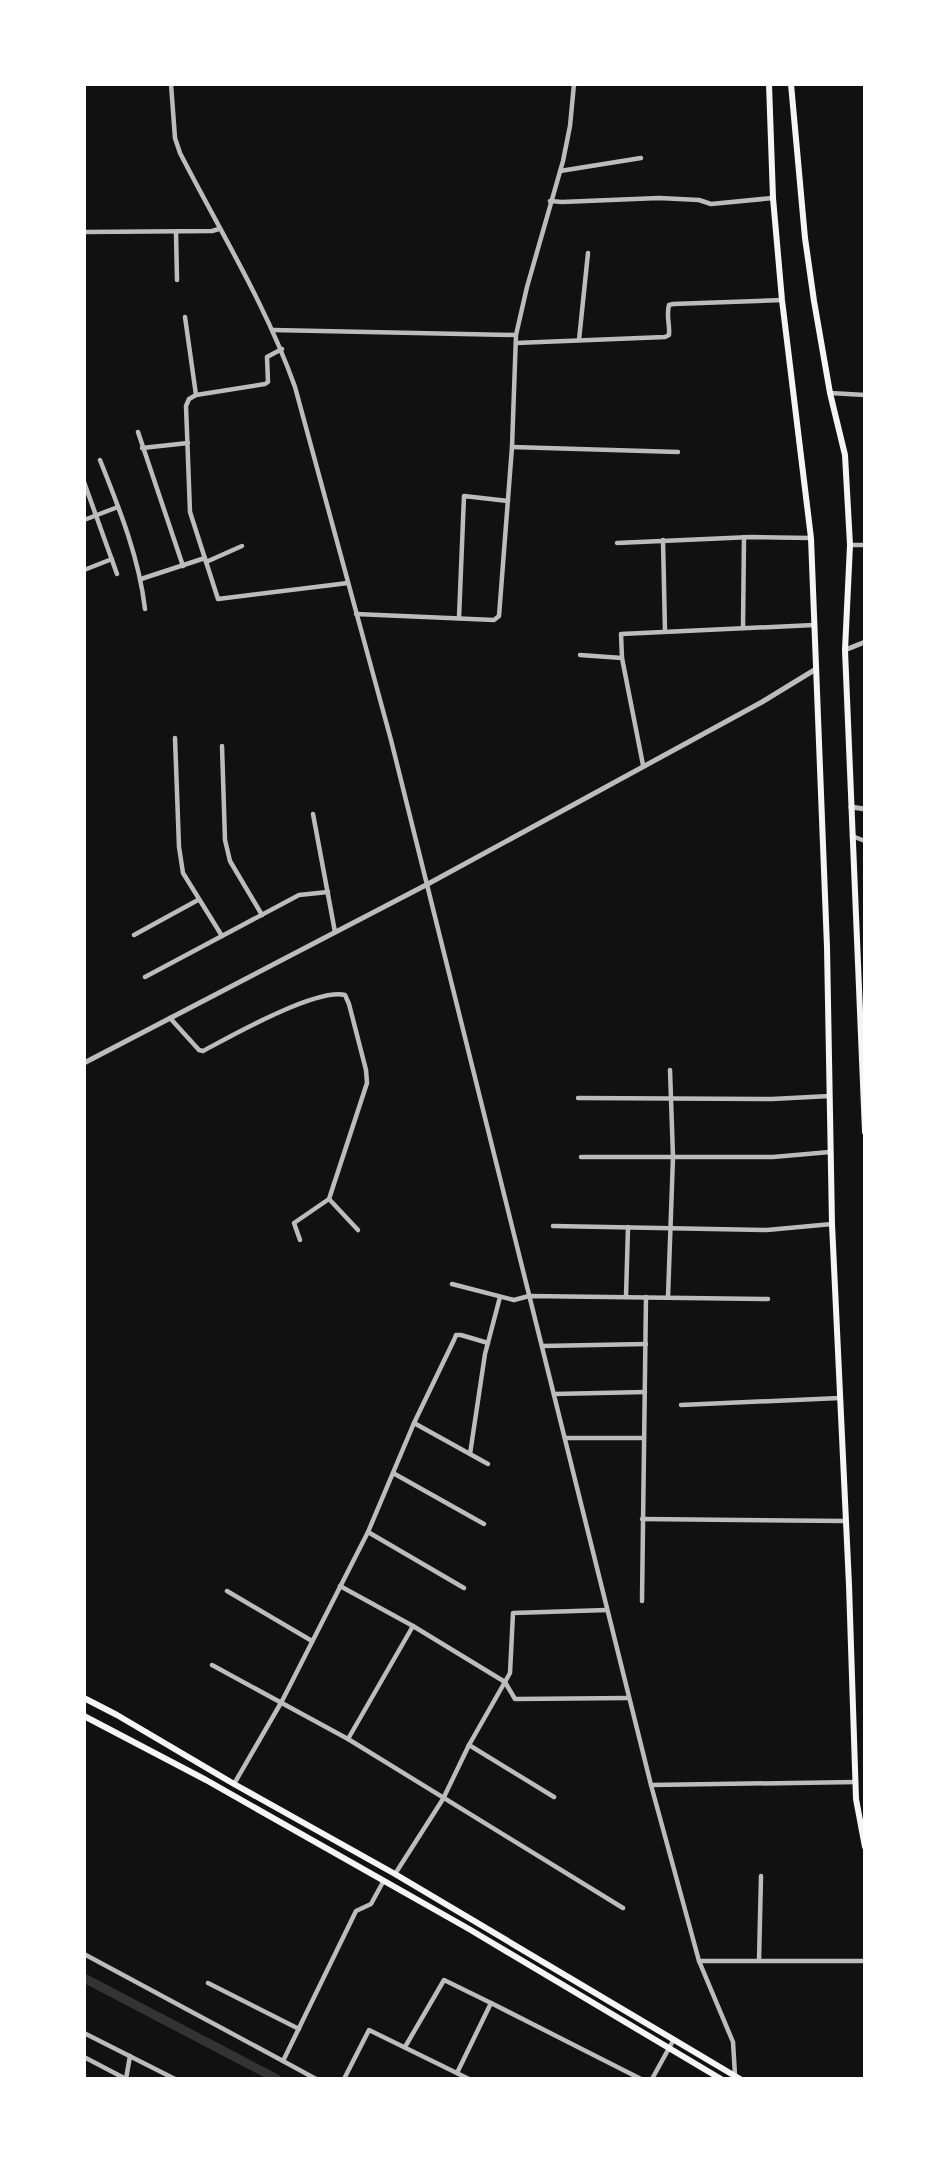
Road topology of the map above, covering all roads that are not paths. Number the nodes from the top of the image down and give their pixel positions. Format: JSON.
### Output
{"nodes":[{"id":1,"x":171,"y":84,"type":"edge"},
{"id":2,"x":574,"y":84,"type":"edge"},
{"id":3,"x":769,"y":84,"type":"edge"},
{"id":4,"x":791,"y":84,"type":"edge"},
{"id":5,"x":642,"y":158,"type":"dead end"},
{"id":6,"x":560,"y":171,"type":"junction"},
{"id":7,"x":773,"y":198,"type":"junction"},
{"id":8,"x":550,"y":201,"type":"junction"},
{"id":9,"x":219,"y":229,"type":"junction"},
{"id":10,"x":84,"y":232,"type":"edge"},
{"id":11,"x":176,"y":232,"type":"junction"},
{"id":12,"x":588,"y":253,"type":"dead end"},
{"id":13,"x":177,"y":280,"type":"dead end"},
{"id":14,"x":782,"y":300,"type":"junction"},
{"id":15,"x":185,"y":317,"type":"dead end"},
{"id":16,"x":272,"y":330,"type":"junction"},
{"id":17,"x":516,"y":335,"type":"junction"},
{"id":18,"x":579,"y":340,"type":"junction"},
{"id":19,"x":516,"y":343,"type":"junction"},
{"id":20,"x":282,"y":349,"type":"junction"},
{"id":21,"x":830,"y":393,"type":"junction"},
{"id":22,"x":195,"y":395,"type":"junction"},
{"id":23,"x":865,"y":395,"type":"edge"},
{"id":24,"x":138,"y":432,"type":"dead end"},
{"id":25,"x":188,"y":443,"type":"junction"},
{"id":26,"x":512,"y":447,"type":"junction"},
{"id":27,"x":142,"y":448,"type":"junction"},
{"id":28,"x":678,"y":452,"type":"dead end"},
{"id":29,"x":100,"y":460,"type":"dead end"},
{"id":30,"x":84,"y":482,"type":"edge"},
{"id":31,"x":508,"y":500,"type":"junction"},
{"id":32,"x":118,"y":507,"type":"junction"},
{"id":33,"x":96,"y":515,"type":"junction"},
{"id":34,"x":84,"y":520,"type":"edge"},
{"id":35,"x":744,"y":537,"type":"junction"},
{"id":36,"x":811,"y":538,"type":"junction"},
{"id":37,"x":663,"y":540,"type":"junction"},
{"id":38,"x":617,"y":543,"type":"dead end"},
{"id":39,"x":850,"y":545,"type":"junction"},
{"id":40,"x":865,"y":545,"type":"edge"},
{"id":41,"x":242,"y":546,"type":"dead end"},
{"id":42,"x":112,"y":559,"type":"junction"},
{"id":43,"x":206,"y":560,"type":"junction"},
{"id":44,"x":183,"y":566,"type":"junction"},
{"id":45,"x":84,"y":569,"type":"edge"},
{"id":46,"x":117,"y":574,"type":"dead end"},
{"id":47,"x":141,"y":579,"type":"junction"},
{"id":48,"x":348,"y":583,"type":"junction"},
{"id":49,"x":145,"y":609,"type":"dead end"},
{"id":50,"x":356,"y":614,"type":"junction"},
{"id":51,"x":459,"y":618,"type":"junction"},
{"id":52,"x":814,"y":625,"type":"junction"},
{"id":53,"x":743,"y":628,"type":"junction"},
{"id":54,"x":665,"y":631,"type":"junction"},
{"id":55,"x":865,"y":642,"type":"edge"},
{"id":56,"x":845,"y":650,"type":"junction"},
{"id":57,"x":580,"y":655,"type":"dead end"},
{"id":58,"x":622,"y":657,"type":"junction"},
{"id":59,"x":816,"y":669,"type":"junction"},
{"id":60,"x":175,"y":738,"type":"dead end"},
{"id":61,"x":222,"y":746,"type":"dead end"},
{"id":62,"x":643,"y":765,"type":"junction"},
{"id":63,"x":851,"y":807,"type":"junction"},
{"id":64,"x":865,"y":809,"type":"edge"},
{"id":65,"x":313,"y":814,"type":"dead end"},
{"id":66,"x":852,"y":835,"type":"junction"},
{"id":67,"x":865,"y":841,"type":"edge"},
{"id":68,"x":426,"y":885,"type":"junction"},
{"id":69,"x":328,"y":892,"type":"junction"},
{"id":70,"x":198,"y":900,"type":"junction"},
{"id":71,"x":262,"y":915,"type":"junction"},
{"id":72,"x":856,"y":928,"type":"junction"},
{"id":73,"x":865,"y":928,"type":"edge"},
{"id":74,"x":335,"y":932,"type":"junction"},
{"id":75,"x":134,"y":935,"type":"dead end"},
{"id":76,"x":222,"y":936,"type":"junction"},
{"id":77,"x":145,"y":977,"type":"dead end"},
{"id":78,"x":170,"y":1018,"type":"junction"},
{"id":79,"x":84,"y":1063,"type":"edge"},
{"id":80,"x":670,"y":1070,"type":"dead end"},
{"id":81,"x":864,"y":1076,"type":"edge"},
{"id":82,"x":831,"y":1096,"type":"junction"},
{"id":83,"x":578,"y":1098,"type":"dead end"},
{"id":84,"x":671,"y":1098,"type":"junction"},
{"id":85,"x":865,"y":1132,"type":"edge"},
{"id":86,"x":831,"y":1152,"type":"junction"},
{"id":87,"x":581,"y":1157,"type":"dead end"},
{"id":88,"x":673,"y":1157,"type":"junction"},
{"id":89,"x":329,"y":1199,"type":"junction"},
{"id":90,"x":832,"y":1224,"type":"junction"},
{"id":91,"x":553,"y":1226,"type":"dead end"},
{"id":92,"x":628,"y":1227,"type":"junction"},
{"id":93,"x":671,"y":1228,"type":"junction"},
{"id":94,"x":358,"y":1230,"type":"dead end"},
{"id":95,"x":300,"y":1240,"type":"dead end"},
{"id":96,"x":452,"y":1284,"type":"dead end"},
{"id":97,"x":529,"y":1296,"type":"junction"},
{"id":98,"x":500,"y":1297,"type":"junction"},
{"id":99,"x":626,"y":1297,"type":"junction"},
{"id":100,"x":646,"y":1297,"type":"junction"},
{"id":101,"x":668,"y":1297,"type":"junction"},
{"id":102,"x":768,"y":1298,"type":"dead end"},
{"id":103,"x":488,"y":1343,"type":"junction"},
{"id":104,"x":646,"y":1345,"type":"junction"},
{"id":105,"x":542,"y":1346,"type":"junction"},
{"id":106,"x":645,"y":1392,"type":"junction"},
{"id":107,"x":554,"y":1394,"type":"junction"},
{"id":108,"x":841,"y":1398,"type":"junction"},
{"id":109,"x":681,"y":1405,"type":"dead end"},
{"id":110,"x":414,"y":1423,"type":"junction"},
{"id":111,"x":565,"y":1438,"type":"junction"},
{"id":112,"x":644,"y":1438,"type":"junction"},
{"id":113,"x":470,"y":1454,"type":"junction"},
{"id":114,"x":488,"y":1464,"type":"dead end"},
{"id":115,"x":393,"y":1473,"type":"junction"},
{"id":116,"x":642,"y":1519,"type":"junction"},
{"id":117,"x":846,"y":1521,"type":"junction"},
{"id":118,"x":484,"y":1524,"type":"dead end"},
{"id":119,"x":369,"y":1532,"type":"junction"},
{"id":120,"x":340,"y":1586,"type":"junction"},
{"id":121,"x":464,"y":1588,"type":"dead end"},
{"id":122,"x":227,"y":1591,"type":"dead end"},
{"id":123,"x":642,"y":1601,"type":"dead end"},
{"id":124,"x":607,"y":1610,"type":"junction"},
{"id":125,"x":413,"y":1626,"type":"junction"},
{"id":126,"x":312,"y":1642,"type":"junction"},
{"id":127,"x":212,"y":1665,"type":"dead end"},
{"id":128,"x":505,"y":1682,"type":"junction"},
{"id":129,"x":84,"y":1698,"type":"edge"},
{"id":130,"x":629,"y":1698,"type":"junction"},
{"id":131,"x":282,"y":1701,"type":"junction"},
{"id":132,"x":84,"y":1716,"type":"edge"},
{"id":133,"x":348,"y":1739,"type":"junction"},
{"id":134,"x":469,"y":1745,"type":"junction"},
{"id":135,"x":856,"y":1782,"type":"junction"},
{"id":136,"x":234,"y":1784,"type":"junction"},
{"id":137,"x":651,"y":1785,"type":"junction"},
{"id":138,"x":554,"y":1797,"type":"dead end"},
{"id":139,"x":443,"y":1799,"type":"junction"},
{"id":140,"x":865,"y":1847,"type":"edge"},
{"id":141,"x":395,"y":1874,"type":"junction"},
{"id":142,"x":761,"y":1876,"type":"dead end"},
{"id":143,"x":383,"y":1882,"type":"junction"},
{"id":144,"x":623,"y":1908,"type":"dead end"},
{"id":145,"x":84,"y":1954,"type":"edge"},
{"id":146,"x":699,"y":1961,"type":"junction"},
{"id":147,"x":759,"y":1961,"type":"junction"},
{"id":148,"x":865,"y":1961,"type":"edge"},
{"id":149,"x":208,"y":1983,"type":"dead end"},
{"id":150,"x":491,"y":2003,"type":"junction"},
{"id":151,"x":299,"y":2029,"type":"junction"},
{"id":152,"x":84,"y":2033,"type":"edge"},
{"id":153,"x":674,"y":2039,"type":"junction"},
{"id":154,"x":405,"y":2047,"type":"junction"},
{"id":155,"x":669,"y":2047,"type":"junction"},
{"id":156,"x":130,"y":2056,"type":"junction"},
{"id":157,"x":84,"y":2057,"type":"edge"},
{"id":158,"x":283,"y":2061,"type":"junction"},
{"id":159,"x":457,"y":2073,"type":"junction"},
{"id":160,"x":737,"y":2078,"type":"edge"},
{"id":161,"x":126,"y":2079,"type":"edge"},
{"id":162,"x":175,"y":2079,"type":"edge"},
{"id":163,"x":316,"y":2079,"type":"edge"},
{"id":164,"x":344,"y":2079,"type":"edge"},
{"id":165,"x":469,"y":2079,"type":"edge"},
{"id":166,"x":641,"y":2079,"type":"edge"},
{"id":167,"x":652,"y":2079,"type":"edge"},
{"id":168,"x":721,"y":2079,"type":"edge"}],
"edges":[{"from":1,"to":9,"type":"street"},
{"from":2,"to":6,"type":"street"},
{"from":3,"to":7,"type":"main road"},
{"from":4,"to":21,"type":"main road"},
{"from":5,"to":6,"type":"street"},
{"from":6,"to":8,"type":"street"},
{"from":7,"to":8,"type":"street"},
{"from":7,"to":14,"type":"main road"},
{"from":8,"to":17,"type":"street"},
{"from":9,"to":11,"type":"street"},
{"from":9,"to":16,"type":"street"},
{"from":10,"to":11,"type":"street"},
{"from":11,"to":13,"type":"street"},
{"from":12,"to":18,"type":"street"},
{"from":14,"to":18,"type":"street"},
{"from":14,"to":36,"type":"main road"},
{"from":15,"to":22,"type":"street"},
{"from":16,"to":17,"type":"street"},
{"from":16,"to":20,"type":"street"},
{"from":17,"to":19,"type":"street"},
{"from":18,"to":19,"type":"street"},
{"from":19,"to":26,"type":"street"},
{"from":20,"to":22,"type":"street"},
{"from":20,"to":48,"type":"street"},
{"from":21,"to":23,"type":"street"},
{"from":21,"to":39,"type":"main road"},
{"from":22,"to":25,"type":"street"},
{"from":24,"to":27,"type":"street"},
{"from":25,"to":27,"type":"street"},
{"from":25,"to":43,"type":"street"},
{"from":26,"to":28,"type":"street"},
{"from":26,"to":31,"type":"street"},
{"from":27,"to":44,"type":"street"},
{"from":29,"to":32,"type":"street"},
{"from":30,"to":33,"type":"street"},
{"from":31,"to":51,"type":"street"},
{"from":31,"to":51,"type":"street"},
{"from":32,"to":33,"type":"street"},
{"from":32,"to":47,"type":"street"},
{"from":33,"to":34,"type":"street"},
{"from":33,"to":42,"type":"street"},
{"from":35,"to":36,"type":"street"},
{"from":35,"to":37,"type":"street"},
{"from":35,"to":53,"type":"street"},
{"from":36,"to":52,"type":"main road"},
{"from":37,"to":38,"type":"street"},
{"from":37,"to":54,"type":"street"},
{"from":39,"to":40,"type":"street"},
{"from":39,"to":56,"type":"main road"},
{"from":41,"to":43,"type":"street"},
{"from":42,"to":45,"type":"street"},
{"from":42,"to":46,"type":"street"},
{"from":43,"to":44,"type":"street"},
{"from":43,"to":48,"type":"street"},
{"from":44,"to":47,"type":"street"},
{"from":47,"to":49,"type":"street"},
{"from":48,"to":50,"type":"street"},
{"from":50,"to":51,"type":"street"},
{"from":50,"to":68,"type":"street"},
{"from":52,"to":53,"type":"street"},
{"from":52,"to":59,"type":"main road"},
{"from":53,"to":54,"type":"street"},
{"from":54,"to":58,"type":"street"},
{"from":55,"to":56,"type":"street"},
{"from":56,"to":63,"type":"main road"},
{"from":57,"to":58,"type":"street"},
{"from":58,"to":62,"type":"street"},
{"from":59,"to":62,"type":"street"},
{"from":59,"to":82,"type":"main road"},
{"from":60,"to":70,"type":"street"},
{"from":61,"to":71,"type":"street"},
{"from":62,"to":68,"type":"street"},
{"from":63,"to":64,"type":"street"},
{"from":63,"to":66,"type":"main road"},
{"from":65,"to":69,"type":"street"},
{"from":66,"to":67,"type":"street"},
{"from":66,"to":72,"type":"main road"},
{"from":68,"to":74,"type":"street"},
{"from":68,"to":97,"type":"street"},
{"from":69,"to":71,"type":"street"},
{"from":69,"to":74,"type":"street"},
{"from":70,"to":75,"type":"street"},
{"from":70,"to":76,"type":"street"},
{"from":71,"to":76,"type":"street"},
{"from":72,"to":73,"type":"street"},
{"from":72,"to":81,"type":"main road"},
{"from":74,"to":78,"type":"street"},
{"from":76,"to":77,"type":"street"},
{"from":78,"to":79,"type":"street"},
{"from":78,"to":89,"type":"street"},
{"from":80,"to":84,"type":"street"},
{"from":81,"to":85,"type":"main road"},
{"from":82,"to":84,"type":"street"},
{"from":82,"to":86,"type":"main road"},
{"from":83,"to":84,"type":"street"},
{"from":84,"to":88,"type":"street"},
{"from":86,"to":88,"type":"street"},
{"from":86,"to":90,"type":"main road"},
{"from":87,"to":88,"type":"street"},
{"from":88,"to":93,"type":"street"},
{"from":89,"to":94,"type":"street"},
{"from":89,"to":95,"type":"street"},
{"from":90,"to":93,"type":"street"},
{"from":90,"to":108,"type":"main road"},
{"from":91,"to":92,"type":"street"},
{"from":92,"to":93,"type":"street"},
{"from":92,"to":99,"type":"street"},
{"from":93,"to":101,"type":"street"},
{"from":96,"to":98,"type":"street"},
{"from":97,"to":98,"type":"street"},
{"from":97,"to":99,"type":"street"},
{"from":97,"to":105,"type":"street"},
{"from":98,"to":103,"type":"street"},
{"from":99,"to":100,"type":"street"},
{"from":100,"to":101,"type":"street"},
{"from":100,"to":104,"type":"street"},
{"from":101,"to":102,"type":"street"},
{"from":103,"to":110,"type":"street"},
{"from":103,"to":113,"type":"street"},
{"from":104,"to":105,"type":"street"},
{"from":104,"to":106,"type":"street"},
{"from":105,"to":107,"type":"street"},
{"from":106,"to":107,"type":"street"},
{"from":106,"to":112,"type":"street"},
{"from":107,"to":111,"type":"street"},
{"from":108,"to":109,"type":"street"},
{"from":108,"to":117,"type":"main road"},
{"from":110,"to":113,"type":"street"},
{"from":110,"to":115,"type":"street"},
{"from":111,"to":112,"type":"street"},
{"from":111,"to":124,"type":"street"},
{"from":112,"to":116,"type":"street"},
{"from":113,"to":114,"type":"street"},
{"from":115,"to":118,"type":"street"},
{"from":115,"to":119,"type":"street"},
{"from":116,"to":117,"type":"street"},
{"from":116,"to":123,"type":"street"},
{"from":117,"to":135,"type":"main road"},
{"from":119,"to":120,"type":"street"},
{"from":119,"to":121,"type":"street"},
{"from":120,"to":125,"type":"street"},
{"from":120,"to":126,"type":"street"},
{"from":122,"to":126,"type":"street"},
{"from":124,"to":128,"type":"street"},
{"from":124,"to":130,"type":"street"},
{"from":125,"to":128,"type":"street"},
{"from":125,"to":133,"type":"street"},
{"from":126,"to":131,"type":"street"},
{"from":127,"to":131,"type":"street"},
{"from":128,"to":130,"type":"street"},
{"from":128,"to":134,"type":"street"},
{"from":129,"to":136,"type":"main road"},
{"from":130,"to":137,"type":"street"},
{"from":131,"to":133,"type":"street"},
{"from":131,"to":136,"type":"street"},
{"from":132,"to":143,"type":"main road"},
{"from":133,"to":139,"type":"street"},
{"from":134,"to":138,"type":"street"},
{"from":134,"to":139,"type":"street"},
{"from":135,"to":137,"type":"street"},
{"from":135,"to":140,"type":"main road"},
{"from":136,"to":141,"type":"main road"},
{"from":137,"to":146,"type":"street"},
{"from":139,"to":141,"type":"street"},
{"from":139,"to":144,"type":"street"},
{"from":141,"to":153,"type":"main road"},
{"from":142,"to":147,"type":"street"},
{"from":143,"to":151,"type":"street"},
{"from":143,"to":155,"type":"main road"},
{"from":145,"to":158,"type":"street"},
{"from":146,"to":147,"type":"street"},
{"from":146,"to":160,"type":"street"},
{"from":147,"to":148,"type":"street"},
{"from":149,"to":151,"type":"street"},
{"from":150,"to":154,"type":"street"},
{"from":150,"to":159,"type":"street"},
{"from":150,"to":166,"type":"street"},
{"from":151,"to":158,"type":"street"},
{"from":152,"to":156,"type":"street"},
{"from":153,"to":155,"type":"street"},
{"from":153,"to":160,"type":"main road"},
{"from":154,"to":159,"type":"street"},
{"from":154,"to":164,"type":"street"},
{"from":155,"to":167,"type":"street"},
{"from":155,"to":168,"type":"main road"},
{"from":156,"to":161,"type":"street"},
{"from":156,"to":162,"type":"street"},
{"from":157,"to":161,"type":"street"},
{"from":158,"to":163,"type":"street"},
{"from":159,"to":165,"type":"street"}]}
